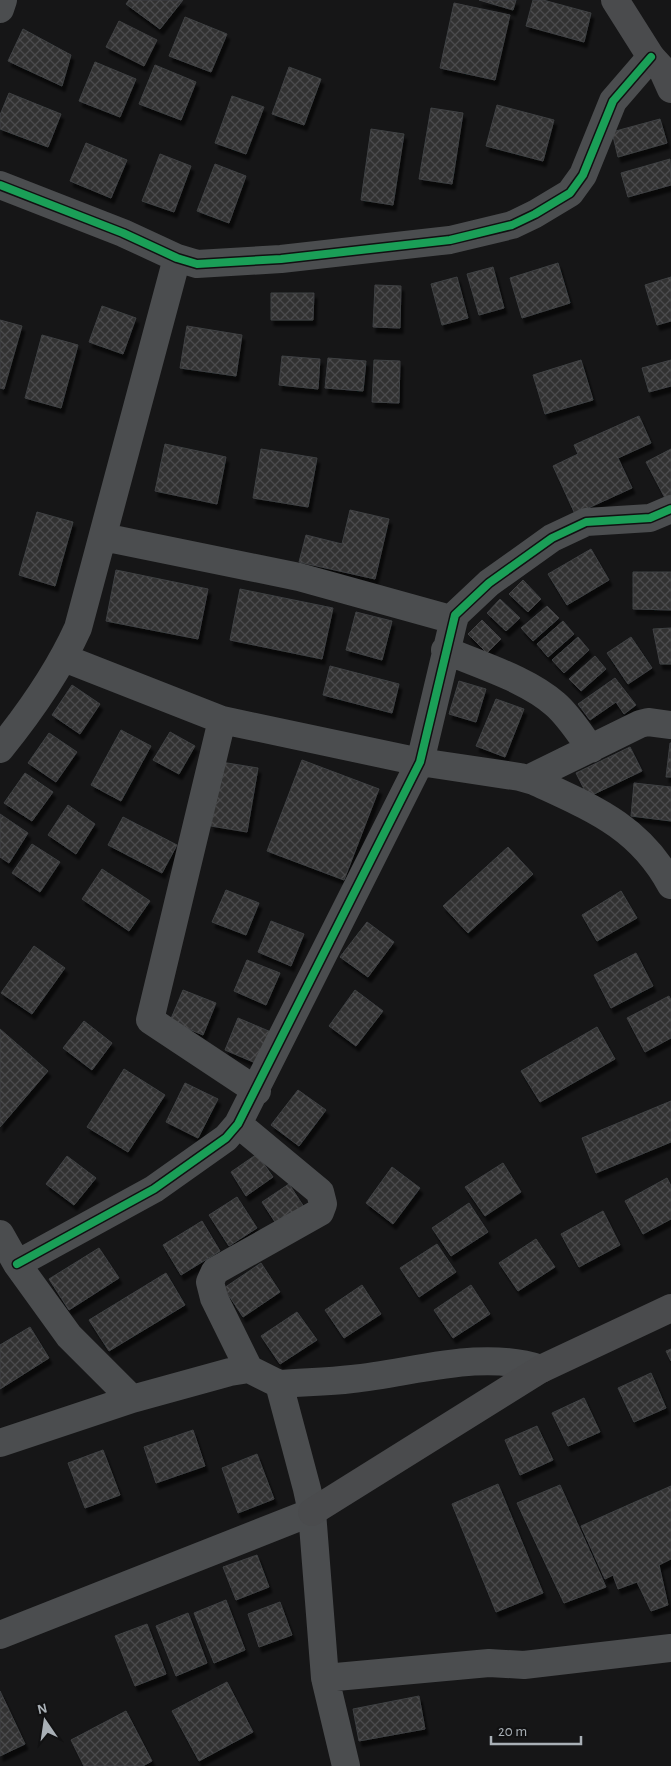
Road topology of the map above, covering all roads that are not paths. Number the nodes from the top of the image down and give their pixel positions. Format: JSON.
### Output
{"nodes":[{"id":1,"x":4,"y":0,"type":"edge"},
{"id":2,"x":615,"y":0,"type":"edge"},
{"id":3,"x":0,"y":9,"type":"edge"},
{"id":4,"x":664,"y":70,"type":"edge"},
{"id":5,"x":0,"y":185,"type":"edge"},
{"id":6,"x":177,"y":258,"type":"junction"},
{"id":7,"x":671,"y":509,"type":"edge"},
{"id":8,"x":102,"y":537,"type":"junction"},
{"id":9,"x":454,"y":620,"type":"junction"},
{"id":10,"x":445,"y":650,"type":"junction"},
{"id":11,"x":64,"y":658,"type":"junction"},
{"id":12,"x":222,"y":720,"type":"junction"},
{"id":13,"x":671,"y":725,"type":"edge"},
{"id":14,"x":591,"y":748,"type":"junction"},
{"id":15,"x":0,"y":749,"type":"edge"},
{"id":16,"x":420,"y":762,"type":"junction"},
{"id":17,"x":528,"y":779,"type":"junction"},
{"id":18,"x":671,"y":886,"type":"edge"},
{"id":19,"x":257,"y":1091,"type":"junction"},
{"id":20,"x":238,"y":1124,"type":"junction"},
{"id":21,"x":0,"y":1234,"type":"edge"},
{"id":22,"x":17,"y":1264,"type":"junction"},
{"id":23,"x":671,"y":1308,"type":"edge"},
{"id":24,"x":249,"y":1369,"type":"junction"},
{"id":25,"x":541,"y":1369,"type":"junction"},
{"id":26,"x":279,"y":1384,"type":"junction"},
{"id":27,"x":132,"y":1400,"type":"junction"},
{"id":28,"x":0,"y":1443,"type":"edge"},
{"id":29,"x":312,"y":1512,"type":"junction"},
{"id":30,"x":0,"y":1635,"type":"edge"},
{"id":31,"x":671,"y":1648,"type":"edge"},
{"id":32,"x":325,"y":1678,"type":"junction"},
{"id":33,"x":346,"y":1766,"type":"edge"}],
"edges":[{"from":1,"to":3,"type":"street"},
{"from":2,"to":4,"type":"street"},
{"from":4,"to":6,"type":"street"},
{"from":5,"to":6,"type":"street"},
{"from":6,"to":8,"type":"street"},
{"from":7,"to":9,"type":"street"},
{"from":8,"to":9,"type":"street"},
{"from":8,"to":11,"type":"street"},
{"from":9,"to":10,"type":"street"},
{"from":10,"to":14,"type":"street"},
{"from":10,"to":16,"type":"street"},
{"from":11,"to":12,"type":"street"},
{"from":11,"to":15,"type":"street"},
{"from":12,"to":16,"type":"street"},
{"from":12,"to":19,"type":"street"},
{"from":13,"to":14,"type":"street"},
{"from":14,"to":17,"type":"street"},
{"from":16,"to":17,"type":"street"},
{"from":16,"to":19,"type":"street"},
{"from":17,"to":18,"type":"street"},
{"from":19,"to":20,"type":"street"},
{"from":20,"to":22,"type":"street"},
{"from":20,"to":24,"type":"street"},
{"from":21,"to":22,"type":"street"},
{"from":22,"to":27,"type":"street"},
{"from":23,"to":25,"type":"street"},
{"from":24,"to":26,"type":"street"},
{"from":24,"to":27,"type":"street"},
{"from":25,"to":26,"type":"street"},
{"from":25,"to":29,"type":"street"},
{"from":26,"to":29,"type":"street"},
{"from":27,"to":28,"type":"street"},
{"from":29,"to":30,"type":"street"},
{"from":29,"to":32,"type":"street"},
{"from":31,"to":32,"type":"street"},
{"from":32,"to":33,"type":"street"}]}
